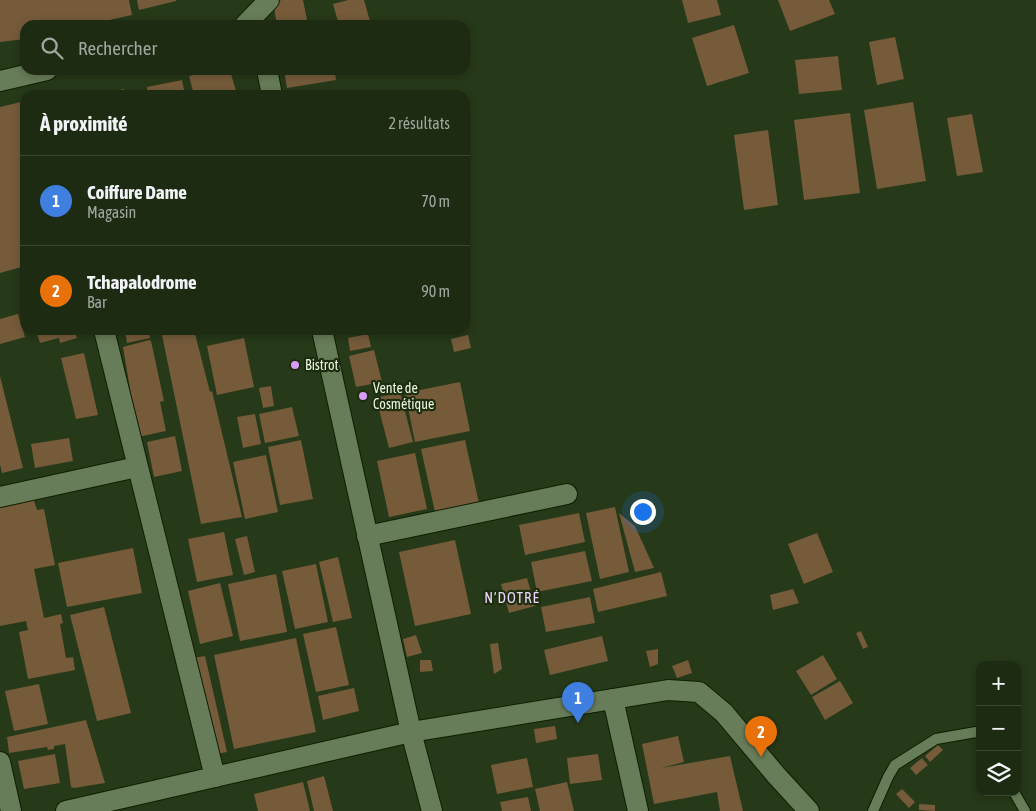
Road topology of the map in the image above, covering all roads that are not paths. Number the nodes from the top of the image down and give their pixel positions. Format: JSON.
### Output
{"nodes":[{"id":1,"x":269,"y":0,"type":"edge"},
{"id":2,"x":250,"y":20,"type":"edge"},
{"id":3,"x":263,"y":20,"type":"edge"},
{"id":4,"x":26,"y":75,"type":"edge"},
{"id":5,"x":268,"y":75,"type":"edge"},
{"id":6,"x":0,"y":81,"type":"edge"},
{"id":7,"x":271,"y":90,"type":"edge"},
{"id":8,"x":105,"y":335,"type":"edge"},
{"id":9,"x":323,"y":335,"type":"edge"},
{"id":10,"x":137,"y":467,"type":"junction"},
{"id":11,"x":567,"y":494,"type":"dead end"},
{"id":12,"x":0,"y":497,"type":"edge"},
{"id":13,"x":367,"y":536,"type":"junction"},
{"id":14,"x":613,"y":698,"type":"junction"},
{"id":15,"x":411,"y":732,"type":"junction"},
{"id":16,"x":976,"y":732,"type":"edge"},
{"id":17,"x":0,"y":762,"type":"edge"},
{"id":18,"x":215,"y":777,"type":"junction"},
{"id":19,"x":1016,"y":796,"type":"edge"},
{"id":20,"x":11,"y":811,"type":"edge"},
{"id":21,"x":66,"y":811,"type":"edge"},
{"id":22,"x":432,"y":811,"type":"edge"},
{"id":23,"x":638,"y":811,"type":"edge"},
{"id":24,"x":809,"y":811,"type":"edge"},
{"id":25,"x":873,"y":811,"type":"edge"},
{"id":26,"x":1025,"y":811,"type":"edge"}],
"edges":[{"from":1,"to":2,"type":"street"},
{"from":1,"to":3,"type":"street"},
{"from":4,"to":6,"type":"street"},
{"from":5,"to":7,"type":"street"},
{"from":8,"to":10,"type":"street"},
{"from":9,"to":13,"type":"street"},
{"from":10,"to":12,"type":"street"},
{"from":10,"to":18,"type":"street"},
{"from":11,"to":13,"type":"street"},
{"from":13,"to":15,"type":"street"},
{"from":14,"to":15,"type":"street"},
{"from":14,"to":23,"type":"street"},
{"from":14,"to":24,"type":"street"},
{"from":15,"to":18,"type":"street"},
{"from":15,"to":22,"type":"street"},
{"from":16,"to":25,"type":"lane"},
{"from":17,"to":20,"type":"street"},
{"from":18,"to":21,"type":"street"},
{"from":19,"to":26,"type":"lane"}]}
